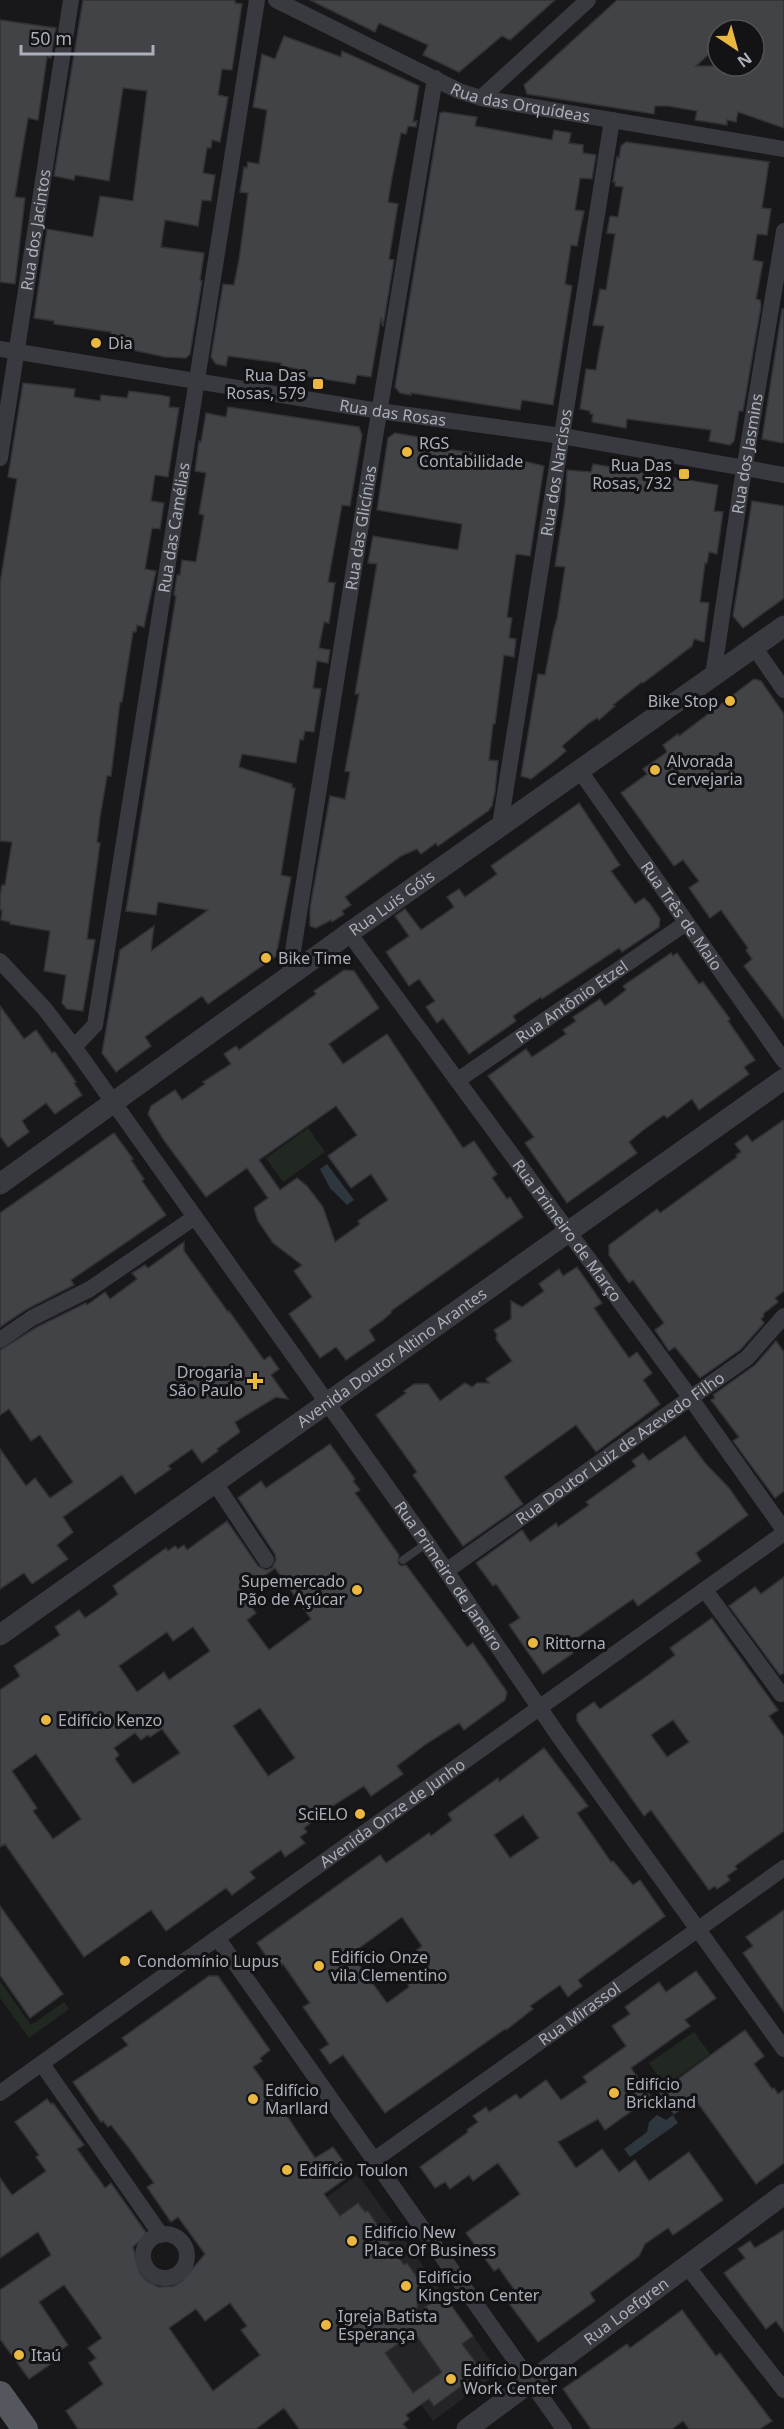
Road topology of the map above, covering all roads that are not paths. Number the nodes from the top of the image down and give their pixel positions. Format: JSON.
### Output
{"nodes":[{"id":1,"x":71,"y":0,"type":"edge"},
{"id":2,"x":257,"y":0,"type":"edge"},
{"id":3,"x":276,"y":0,"type":"edge"},
{"id":4,"x":588,"y":0,"type":"edge"},
{"id":5,"x":435,"y":78,"type":"junction"},
{"id":6,"x":481,"y":98,"type":"junction"},
{"id":7,"x":612,"y":120,"type":"junction"},
{"id":8,"x":784,"y":149,"type":"edge"},
{"id":9,"x":784,"y":231,"type":"edge"},
{"id":10,"x":0,"y":349,"type":"edge"},
{"id":11,"x":18,"y":353,"type":"junction"},
{"id":12,"x":197,"y":380,"type":"junction"},
{"id":13,"x":379,"y":411,"type":"junction"},
{"id":14,"x":562,"y":436,"type":"junction"},
{"id":15,"x":0,"y":458,"type":"edge"},
{"id":16,"x":745,"y":469,"type":"junction"},
{"id":17,"x":784,"y":475,"type":"edge"},
{"id":18,"x":784,"y":626,"type":"edge"},
{"id":19,"x":754,"y":647,"type":"junction"},
{"id":20,"x":713,"y":676,"type":"junction"},
{"id":21,"x":784,"y":690,"type":"edge"},
{"id":22,"x":580,"y":771,"type":"junction"},
{"id":23,"x":500,"y":825,"type":"junction"},
{"id":24,"x":686,"y":923,"type":"junction"},
{"id":25,"x":349,"y":933,"type":"junction"},
{"id":26,"x":0,"y":961,"type":"edge"},
{"id":27,"x":289,"y":976,"type":"junction"},
{"id":28,"x":74,"y":1047,"type":"junction"},
{"id":29,"x":784,"y":1061,"type":"edge"},
{"id":30,"x":784,"y":1079,"type":"edge"},
{"id":31,"x":458,"y":1080,"type":"junction"},
{"id":32,"x":114,"y":1103,"type":"junction"},
{"id":33,"x":0,"y":1184,"type":"edge"},
{"id":34,"x":195,"y":1217,"type":"junction"},
{"id":35,"x":568,"y":1232,"type":"junction"},
{"id":36,"x":784,"y":1316,"type":"edge"},
{"id":37,"x":0,"y":1340,"type":"edge"},
{"id":38,"x":692,"y":1399,"type":"junction"},
{"id":39,"x":328,"y":1404,"type":"junction"},
{"id":40,"x":215,"y":1483,"type":"junction"},
{"id":41,"x":784,"y":1532,"type":"edge"},
{"id":42,"x":427,"y":1543,"type":"junction"},
{"id":43,"x":266,"y":1560,"type":"dead end"},
{"id":44,"x":403,"y":1560,"type":"dead end"},
{"id":45,"x":446,"y":1571,"type":"junction"},
{"id":46,"x":705,"y":1590,"type":"junction"},
{"id":47,"x":0,"y":1635,"type":"edge"},
{"id":48,"x":781,"y":1694,"type":"dead end"},
{"id":49,"x":540,"y":1709,"type":"junction"},
{"id":50,"x":784,"y":1868,"type":"edge"},
{"id":51,"x":700,"y":1929,"type":"junction"},
{"id":52,"x":218,"y":1939,"type":"junction"},
{"id":53,"x":784,"y":2049,"type":"edge"},
{"id":54,"x":42,"y":2064,"type":"junction"},
{"id":55,"x":0,"y":2093,"type":"edge"},
{"id":56,"x":374,"y":2160,"type":"junction"},
{"id":57,"x":784,"y":2194,"type":"edge"},
{"id":58,"x":161,"y":2235,"type":"dead end"},
{"id":59,"x":687,"y":2266,"type":"junction"},
{"id":60,"x":532,"y":2381,"type":"junction"},
{"id":61,"x":784,"y":2390,"type":"edge"},
{"id":62,"x":0,"y":2394,"type":"edge"},
{"id":63,"x":25,"y":2429,"type":"edge"},
{"id":64,"x":467,"y":2429,"type":"edge"},
{"id":65,"x":564,"y":2429,"type":"edge"}],
"edges":[{"from":1,"to":11,"type":"street","name":"Rua dos Jacintos"},
{"from":2,"to":12,"type":"street","name":"Rua das Camélias"},
{"from":3,"to":5,"type":"street","name":"Rua das Orquídeas"},
{"from":4,"to":6,"type":"street"},
{"from":5,"to":6,"type":"street","name":"Rua das Orquídeas"},
{"from":5,"to":13,"type":"street","name":"Rua das Glicínias"},
{"from":6,"to":7,"type":"street","name":"Rua das Orquídeas"},
{"from":7,"to":8,"type":"street","name":"Rua das Orquídeas"},
{"from":7,"to":14,"type":"street","name":"Rua dos Narcisos"},
{"from":9,"to":16,"type":"street","name":"Rua dos Jasmins"},
{"from":10,"to":11,"type":"street","name":"Rua das Rosas"},
{"from":11,"to":12,"type":"street","name":"Rua das Rosas"},
{"from":11,"to":15,"type":"street","name":"Rua dos Jacintos"},
{"from":12,"to":13,"type":"street","name":"Rua das Rosas"},
{"from":12,"to":28,"type":"street","name":"Rua das Camélias"},
{"from":13,"to":14,"type":"street","name":"Rua das Rosas"},
{"from":13,"to":27,"type":"street","name":"Rua das Glicínias"},
{"from":14,"to":16,"type":"street","name":"Rua das Rosas"},
{"from":14,"to":23,"type":"street","name":"Rua dos Narcisos"},
{"from":16,"to":17,"type":"street","name":"Rua das Rosas"},
{"from":16,"to":20,"type":"street","name":"Rua dos Jasmins"},
{"from":18,"to":19,"type":"street","name":"Rua Luis Góis"},
{"from":19,"to":20,"type":"street","name":"Rua Luis Góis"},
{"from":19,"to":21,"type":"street"},
{"from":20,"to":22,"type":"street","name":"Rua Luis Góis"},
{"from":22,"to":23,"type":"street","name":"Rua Luis Góis"},
{"from":22,"to":24,"type":"street","name":"Rua Três de Maio"},
{"from":23,"to":25,"type":"street","name":"Rua Luis Góis"},
{"from":24,"to":29,"type":"street","name":"Rua Três de Maio"},
{"from":24,"to":31,"type":"street","name":"Rua Antônio Etzel"},
{"from":25,"to":27,"type":"street","name":"Rua Luis Góis"},
{"from":25,"to":31,"type":"street","name":"Rua Primeiro de Março"},
{"from":26,"to":28,"type":"street","name":"Rua Primeiro de Janeiro"},
{"from":27,"to":32,"type":"street","name":"Rua Luis Góis"},
{"from":28,"to":32,"type":"street","name":"Rua Primeiro de Janeiro"},
{"from":30,"to":35,"type":"street","name":"Avenida Doutor Altino Arantes"},
{"from":31,"to":35,"type":"street","name":"Rua Primeiro de Março"},
{"from":32,"to":33,"type":"street","name":"Rua Luis Góis"},
{"from":32,"to":34,"type":"street","name":"Rua Primeiro de Janeiro"},
{"from":34,"to":37,"type":"street"},
{"from":34,"to":39,"type":"street","name":"Rua Primeiro de Janeiro"},
{"from":35,"to":38,"type":"street","name":"Rua Primeiro de Março"},
{"from":35,"to":39,"type":"street","name":"Avenida Doutor Altino Arantes"},
{"from":36,"to":38,"type":"street","name":"Rua Doutor Luiz de Azevedo Filho"},
{"from":38,"to":41,"type":"street","name":"Rua Primeiro de Março"},
{"from":38,"to":45,"type":"street","name":"Rua Doutor Luiz de Azevedo Filho"},
{"from":39,"to":40,"type":"street","name":"Avenida Doutor Altino Arantes"},
{"from":39,"to":42,"type":"street","name":"Rua Primeiro de Janeiro"},
{"from":40,"to":43,"type":"street"},
{"from":40,"to":47,"type":"street","name":"Avenida Doutor Altino Arantes"},
{"from":41,"to":46,"type":"street","name":"Avenida Onze de Junho"},
{"from":42,"to":44,"type":"lane"},
{"from":42,"to":45,"type":"street","name":"Rua Primeiro de Janeiro"},
{"from":45,"to":49,"type":"street","name":"Rua Primeiro de Janeiro"},
{"from":46,"to":48,"type":"street"},
{"from":46,"to":49,"type":"street","name":"Avenida Onze de Junho"},
{"from":49,"to":51,"type":"street","name":"Rua Primeiro de Janeiro"},
{"from":49,"to":52,"type":"street","name":"Avenida Onze de Junho"},
{"from":50,"to":51,"type":"street","name":"Rua Mirassol"},
{"from":51,"to":53,"type":"street","name":"Rua Primeiro de Janeiro"},
{"from":51,"to":56,"type":"street","name":"Rua Mirassol"},
{"from":52,"to":54,"type":"street","name":"Avenida Onze de Junho"},
{"from":52,"to":56,"type":"street"},
{"from":54,"to":55,"type":"street","name":"Avenida Onze de Junho"},
{"from":54,"to":58,"type":"street"},
{"from":56,"to":60,"type":"street"},
{"from":57,"to":59,"type":"street","name":"Rua Loefgren"},
{"from":59,"to":60,"type":"street","name":"Rua Loefgren"},
{"from":59,"to":61,"type":"street"},
{"from":60,"to":64,"type":"street","name":"Rua Loefgren"},
{"from":60,"to":65,"type":"street"},
{"from":62,"to":63,"type":"main road"}]}
